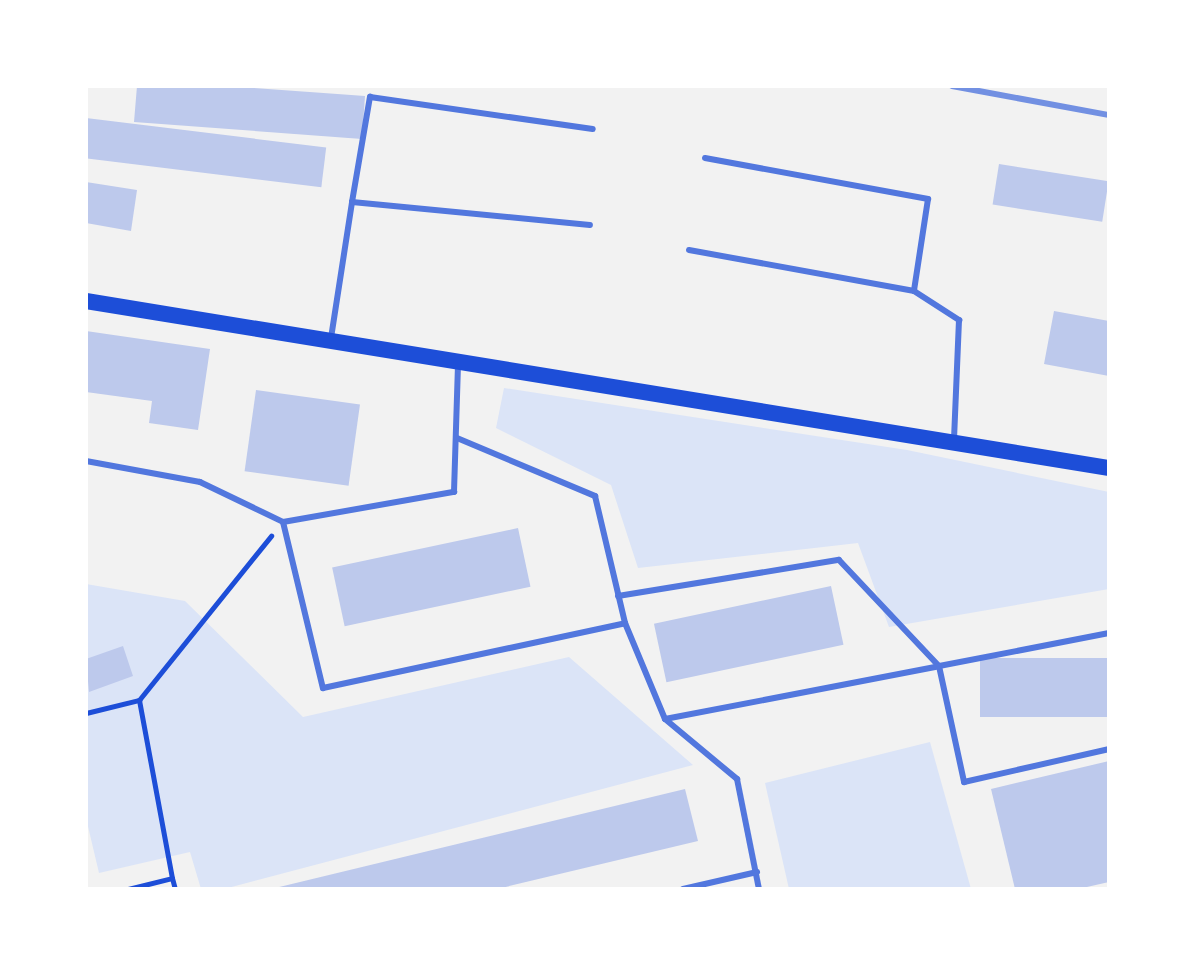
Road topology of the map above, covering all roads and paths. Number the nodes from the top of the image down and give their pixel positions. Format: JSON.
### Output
{"nodes":[{"id":1,"x":593,"y":129,"type":"dead end"},
{"id":2,"x":705,"y":158,"type":"dead end"},
{"id":3,"x":352,"y":202,"type":"junction"},
{"id":4,"x":590,"y":225,"type":"dead end"},
{"id":5,"x":689,"y":250,"type":"dead end"},
{"id":6,"x":914,"y":291,"type":"junction"},
{"id":7,"x":86,"y":301,"type":"edge"},
{"id":8,"x":330,"y":340,"type":"junction"},
{"id":9,"x":458,"y":361,"type":"junction"},
{"id":10,"x":457,"y":438,"type":"junction"},
{"id":11,"x":954,"y":440,"type":"junction"},
{"id":12,"x":86,"y":461,"type":"edge"},
{"id":13,"x":1109,"y":468,"type":"edge"},
{"id":14,"x":283,"y":522,"type":"junction"},
{"id":15,"x":618,"y":596,"type":"junction"},
{"id":16,"x":625,"y":623,"type":"junction"},
{"id":17,"x":1109,"y":633,"type":"edge"},
{"id":18,"x":939,"y":666,"type":"junction"},
{"id":19,"x":139,"y":700,"type":"junction"},
{"id":20,"x":86,"y":713,"type":"edge"},
{"id":21,"x":665,"y":719,"type":"junction"},
{"id":22,"x":1109,"y":749,"type":"edge"},
{"id":23,"x":757,"y":872,"type":"junction"},
{"id":24,"x":172,"y":878,"type":"junction"},
{"id":25,"x":128,"y":889,"type":"edge"},
{"id":26,"x":175,"y":889,"type":"edge"},
{"id":27,"x":683,"y":889,"type":"edge"},
{"id":28,"x":759,"y":889,"type":"edge"}],
"edges":[{"from":1,"to":3,"type":"lane"},
{"from":2,"to":6,"type":"lane"},
{"from":3,"to":4,"type":"lane"},
{"from":3,"to":8,"type":"lane"},
{"from":5,"to":6,"type":"lane"},
{"from":6,"to":11,"type":"lane"},
{"from":7,"to":8,"type":"main road"},
{"from":8,"to":9,"type":"main road"},
{"from":9,"to":10,"type":"lane"},
{"from":9,"to":11,"type":"main road"},
{"from":10,"to":14,"type":"lane"},
{"from":10,"to":15,"type":"lane"},
{"from":11,"to":13,"type":"main road"},
{"from":12,"to":14,"type":"lane"},
{"from":14,"to":16,"type":"lane"},
{"from":14,"to":19,"type":"path"},
{"from":15,"to":16,"type":"lane"},
{"from":15,"to":18,"type":"lane"},
{"from":16,"to":21,"type":"lane"},
{"from":17,"to":18,"type":"lane"},
{"from":18,"to":21,"type":"lane"},
{"from":18,"to":22,"type":"lane"},
{"from":19,"to":20,"type":"path"},
{"from":19,"to":24,"type":"path"},
{"from":21,"to":23,"type":"lane"},
{"from":23,"to":27,"type":"lane"},
{"from":23,"to":28,"type":"lane"},
{"from":24,"to":25,"type":"path"},
{"from":24,"to":26,"type":"path"}]}
